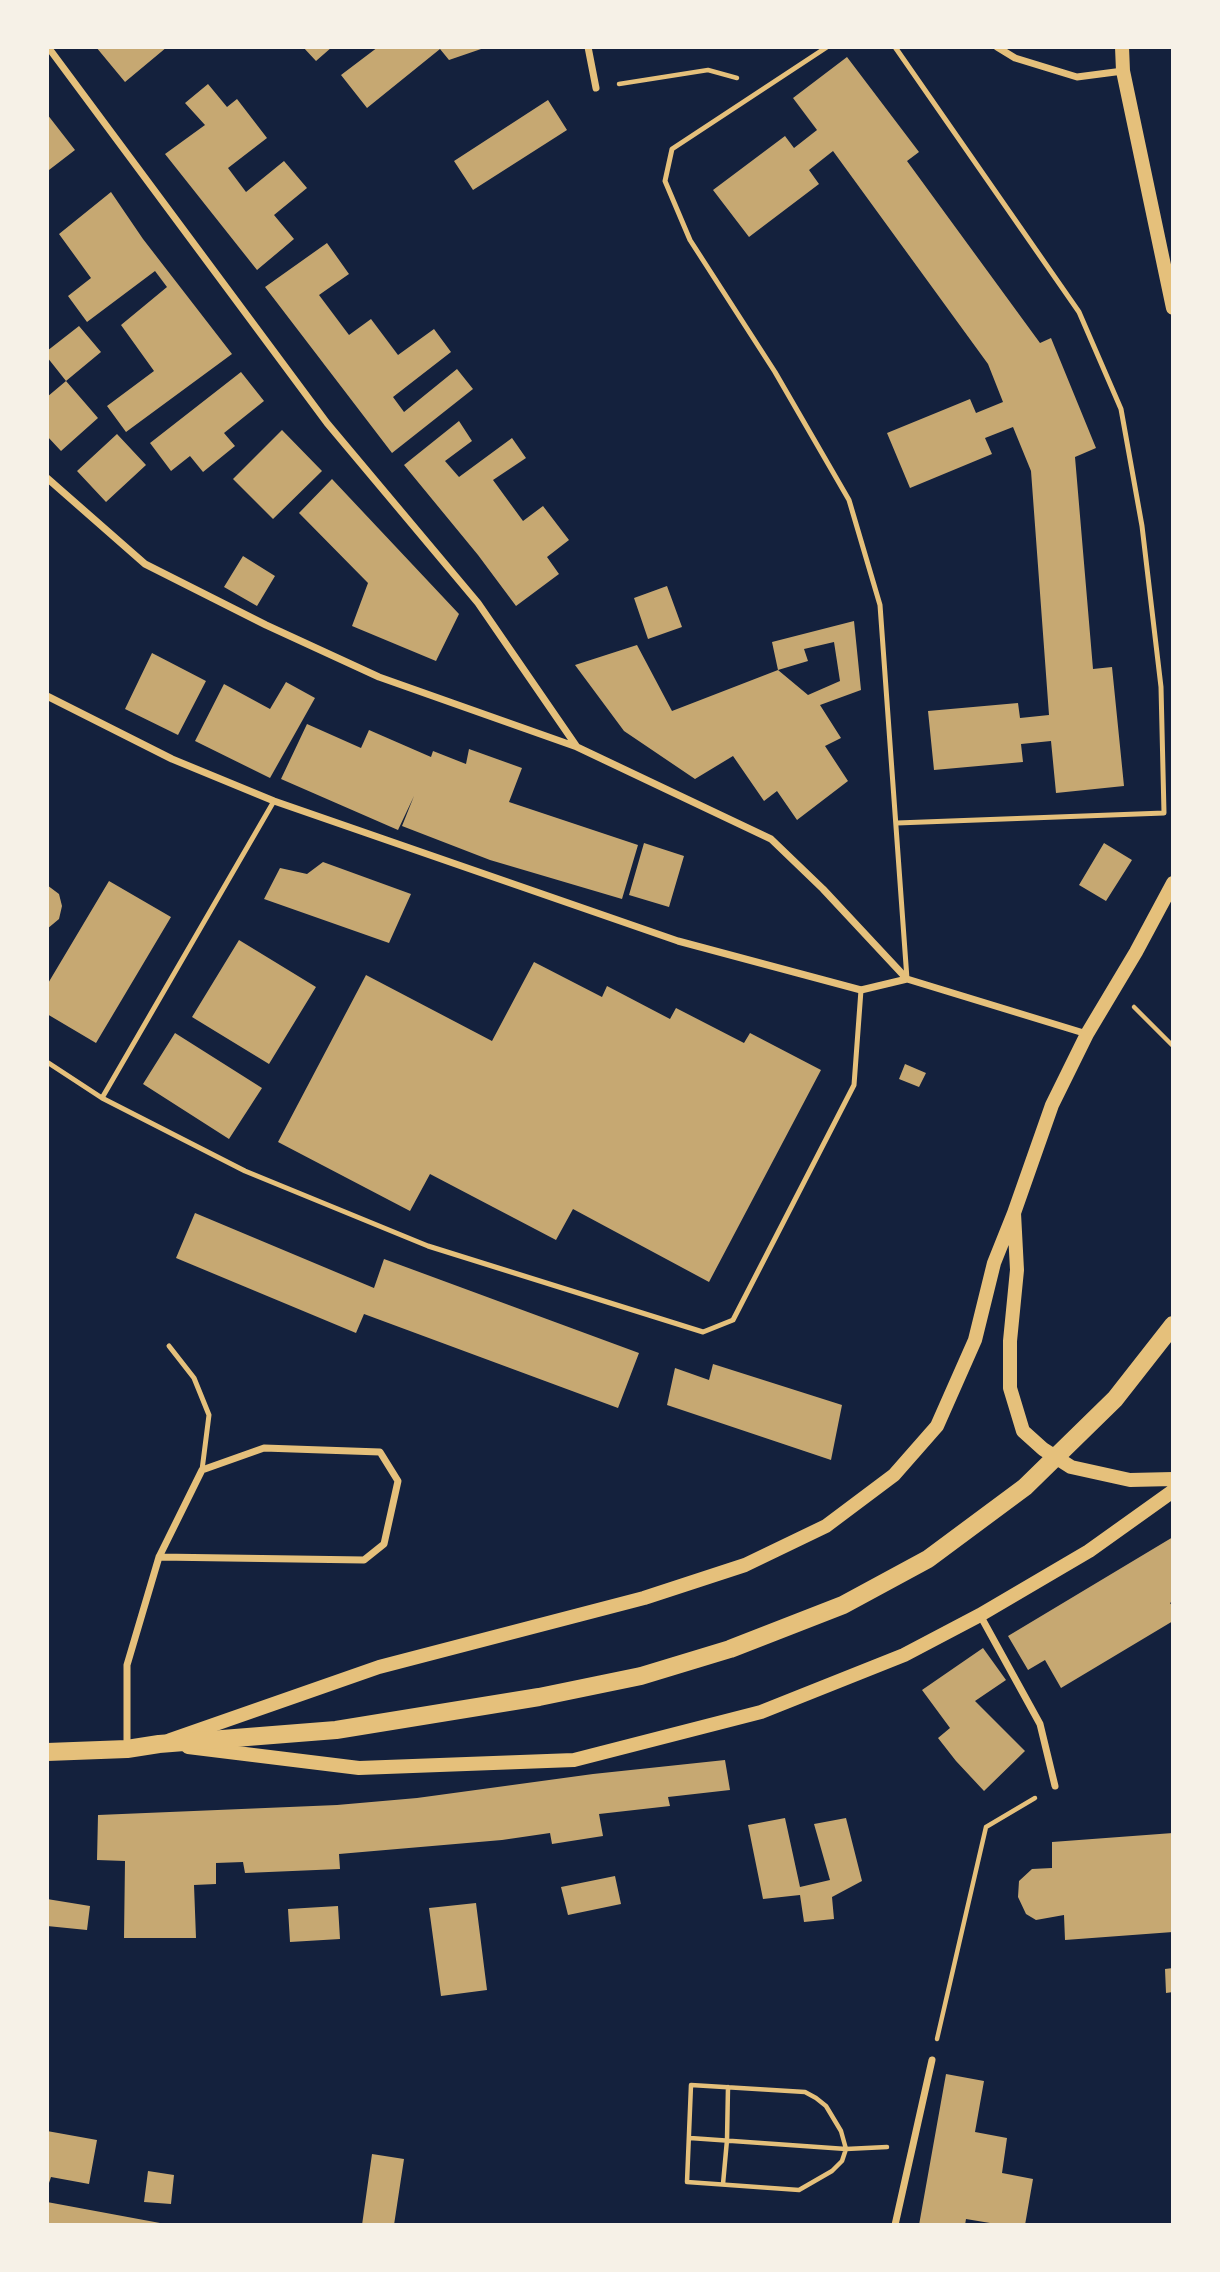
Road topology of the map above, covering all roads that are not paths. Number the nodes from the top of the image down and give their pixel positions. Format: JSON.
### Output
{"nodes":[{"id":1,"x":48,"y":47,"type":"edge"},
{"id":2,"x":588,"y":47,"type":"edge"},
{"id":3,"x":827,"y":47,"type":"edge"},
{"id":4,"x":895,"y":47,"type":"edge"},
{"id":5,"x":997,"y":47,"type":"edge"},
{"id":6,"x":1122,"y":47,"type":"edge"},
{"id":7,"x":1124,"y":71,"type":"junction"},
{"id":8,"x":596,"y":88,"type":"road end"},
{"id":9,"x":1173,"y":308,"type":"edge"},
{"id":10,"x":47,"y":478,"type":"edge"},
{"id":11,"x":47,"y":696,"type":"edge"},
{"id":12,"x":577,"y":747,"type":"junction"},
{"id":13,"x":274,"y":801,"type":"junction"},
{"id":14,"x":897,"y":823,"type":"junction"},
{"id":15,"x":1173,"y":883,"type":"edge"},
{"id":16,"x":907,"y":979,"type":"junction"},
{"id":17,"x":861,"y":990,"type":"junction"},
{"id":18,"x":1087,"y":1034,"type":"junction"},
{"id":19,"x":47,"y":1062,"type":"edge"},
{"id":20,"x":102,"y":1098,"type":"junction"},
{"id":21,"x":1014,"y":1213,"type":"junction"},
{"id":22,"x":1173,"y":1325,"type":"edge"},
{"id":23,"x":169,"y":1346,"type":"dead end"},
{"id":24,"x":202,"y":1469,"type":"junction"},
{"id":25,"x":1173,"y":1479,"type":"edge"},
{"id":26,"x":1173,"y":1491,"type":"edge"},
{"id":27,"x":159,"y":1557,"type":"junction"},
{"id":28,"x":980,"y":1615,"type":"junction"},
{"id":29,"x":159,"y":1744,"type":"junction"},
{"id":30,"x":127,"y":1749,"type":"junction"},
{"id":31,"x":47,"y":1752,"type":"edge"},
{"id":32,"x":1055,"y":1786,"type":"road end"},
{"id":33,"x":932,"y":2060,"type":"road end"},
{"id":34,"x":895,"y":2225,"type":"edge"}],
"edges":[{"from":1,"to":12,"type":"street"},
{"from":2,"to":8,"type":"street"},
{"from":3,"to":14,"type":"lane"},
{"from":4,"to":14,"type":"lane"},
{"from":5,"to":7,"type":"street"},
{"from":6,"to":7,"type":"main road"},
{"from":7,"to":9,"type":"main road"},
{"from":10,"to":12,"type":"street"},
{"from":11,"to":13,"type":"street"},
{"from":12,"to":16,"type":"street"},
{"from":13,"to":17,"type":"street"},
{"from":13,"to":20,"type":"lane"},
{"from":14,"to":16,"type":"lane"},
{"from":15,"to":18,"type":"main road"},
{"from":16,"to":17,"type":"street"},
{"from":16,"to":18,"type":"street"},
{"from":17,"to":20,"type":"lane"},
{"from":18,"to":21,"type":"main road"},
{"from":19,"to":20,"type":"lane"},
{"from":21,"to":25,"type":"main road"},
{"from":21,"to":29,"type":"main road"},
{"from":22,"to":29,"type":"main road"},
{"from":23,"to":24,"type":"lane"},
{"from":24,"to":27,"type":"street"},
{"from":24,"to":27,"type":"street"},
{"from":26,"to":28,"type":"main road"},
{"from":27,"to":30,"type":"street"},
{"from":28,"to":29,"type":"main road"},
{"from":28,"to":32,"type":"street"},
{"from":29,"to":30,"type":"main road"},
{"from":30,"to":31,"type":"main road"},
{"from":33,"to":34,"type":"street"}]}
